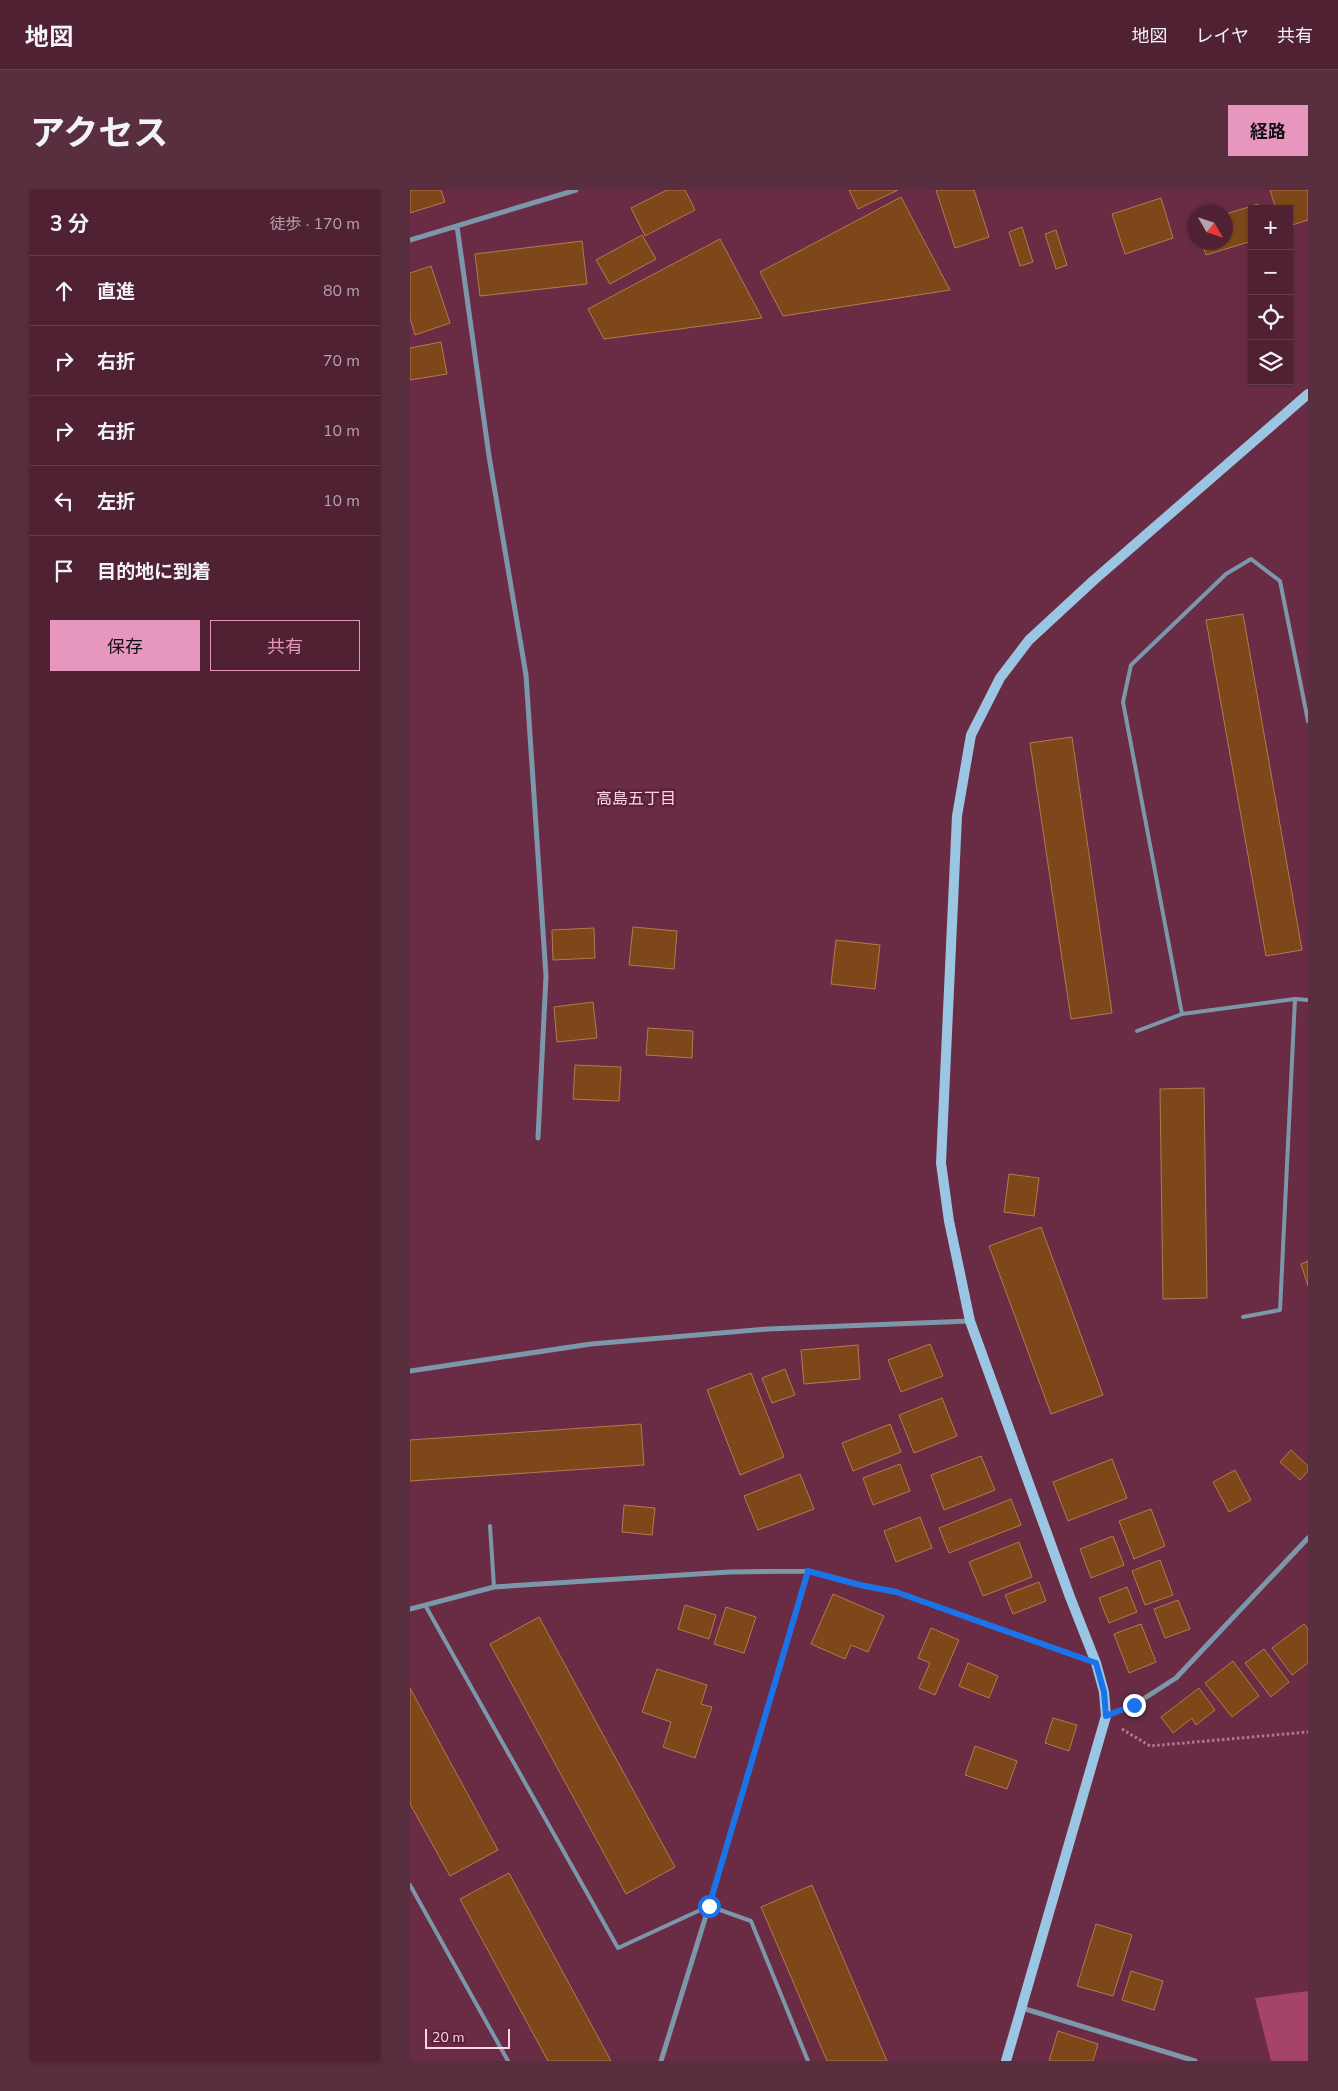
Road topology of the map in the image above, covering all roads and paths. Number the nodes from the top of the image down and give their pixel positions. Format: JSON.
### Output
{"nodes":[{"id":1,"x":576,"y":190,"type":"edge"},
{"id":2,"x":457,"y":226,"type":"junction"},
{"id":3,"x":410,"y":240,"type":"edge"},
{"id":4,"x":1308,"y":394,"type":"edge"},
{"id":5,"x":1308,"y":721,"type":"edge"},
{"id":6,"x":1295,"y":999,"type":"junction"},
{"id":7,"x":1308,"y":1000,"type":"edge"},
{"id":8,"x":1182,"y":1014,"type":"junction"},
{"id":9,"x":1137,"y":1031,"type":"dead end"},
{"id":10,"x":538,"y":1138,"type":"dead end"},
{"id":11,"x":1243,"y":1317,"type":"dead end"},
{"id":12,"x":970,"y":1321,"type":"junction"},
{"id":13,"x":410,"y":1371,"type":"edge"},
{"id":14,"x":490,"y":1526,"type":"dead end"},
{"id":15,"x":1308,"y":1538,"type":"edge"},
{"id":16,"x":808,"y":1571,"type":"junction"},
{"id":17,"x":494,"y":1587,"type":"junction"},
{"id":18,"x":425,"y":1605,"type":"junction"},
{"id":19,"x":410,"y":1609,"type":"edge"},
{"id":20,"x":1096,"y":1663,"type":"junction"},
{"id":21,"x":1106,"y":1716,"type":"junction"},
{"id":22,"x":1308,"y":1732,"type":"edge"},
{"id":23,"x":410,"y":1885,"type":"edge"},
{"id":24,"x":709,"y":1906,"type":"junction"},
{"id":25,"x":1022,"y":2008,"type":"junction"},
{"id":26,"x":508,"y":2061,"type":"edge"},
{"id":27,"x":661,"y":2061,"type":"edge"},
{"id":28,"x":808,"y":2061,"type":"edge"},
{"id":29,"x":1006,"y":2061,"type":"edge"},
{"id":30,"x":1195,"y":2061,"type":"edge"}],
"edges":[{"from":1,"to":2,"type":"street"},
{"from":2,"to":3,"type":"street"},
{"from":2,"to":10,"type":"street"},
{"from":4,"to":12,"type":"street"},
{"from":5,"to":8,"type":"lane"},
{"from":6,"to":7,"type":"lane"},
{"from":6,"to":8,"type":"lane"},
{"from":6,"to":11,"type":"lane"},
{"from":8,"to":9,"type":"lane"},
{"from":12,"to":13,"type":"street"},
{"from":12,"to":20,"type":"street"},
{"from":14,"to":17,"type":"lane"},
{"from":15,"to":21,"type":"street"},
{"from":16,"to":17,"type":"street"},
{"from":16,"to":20,"type":"street"},
{"from":16,"to":24,"type":"street"},
{"from":17,"to":18,"type":"street"},
{"from":18,"to":19,"type":"street"},
{"from":18,"to":24,"type":"lane"},
{"from":20,"to":21,"type":"street"},
{"from":21,"to":22,"type":"path"},
{"from":21,"to":25,"type":"street"},
{"from":23,"to":26,"type":"lane"},
{"from":24,"to":27,"type":"street"},
{"from":24,"to":28,"type":"lane"},
{"from":25,"to":29,"type":"street"},
{"from":25,"to":30,"type":"street"}]}
